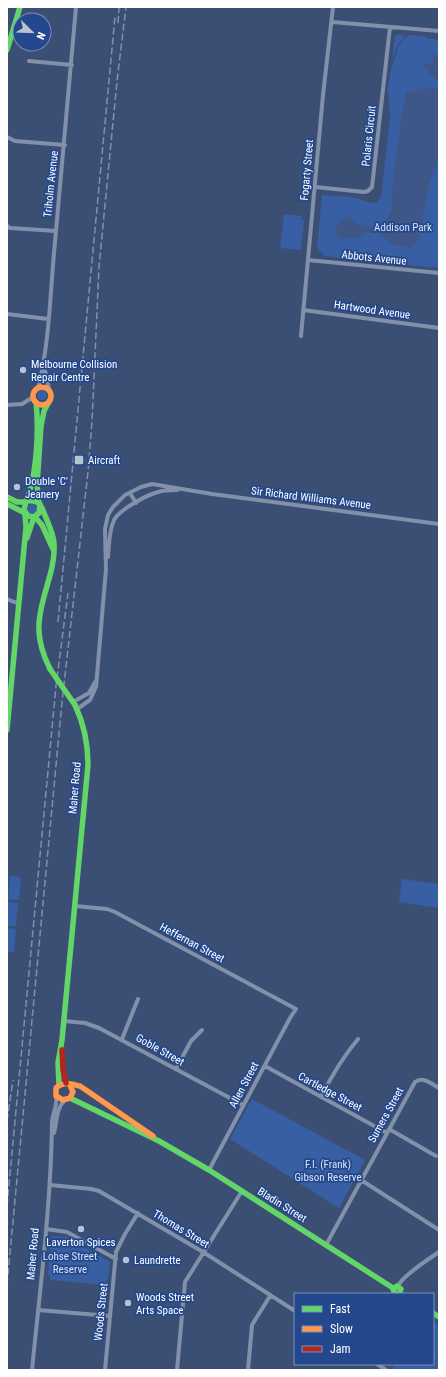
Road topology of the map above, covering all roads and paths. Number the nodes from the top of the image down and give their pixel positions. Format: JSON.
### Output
{"nodes":[{"id":1,"x":20,"y":7,"type":"edge"},
{"id":2,"x":76,"y":7,"type":"edge"},
{"id":3,"x":333,"y":7,"type":"edge"},
{"id":4,"x":332,"y":22,"type":"junction"},
{"id":5,"x":390,"y":27,"type":"junction"},
{"id":6,"x":439,"y":31,"type":"edge"},
{"id":7,"x":7,"y":50,"type":"edge"},
{"id":8,"x":29,"y":61,"type":"dead end"},
{"id":9,"x":72,"y":65,"type":"junction"},
{"id":10,"x":7,"y":137,"type":"edge"},
{"id":11,"x":65,"y":145,"type":"junction"},
{"id":12,"x":315,"y":187,"type":"junction"},
{"id":13,"x":7,"y":226,"type":"edge"},
{"id":14,"x":56,"y":232,"type":"junction"},
{"id":15,"x":308,"y":260,"type":"junction"},
{"id":16,"x":439,"y":273,"type":"edge"},
{"id":17,"x":303,"y":310,"type":"junction"},
{"id":18,"x":7,"y":314,"type":"edge"},
{"id":19,"x":48,"y":319,"type":"junction"},
{"id":20,"x":439,"y":328,"type":"edge"},
{"id":21,"x":300,"y":336,"type":"dead end"},
{"id":22,"x":43,"y":364,"type":"junction"},
{"id":23,"x":38,"y":389,"type":"junction"},
{"id":24,"x":50,"y":393,"type":"junction"},
{"id":25,"x":33,"y":400,"type":"junction"},
{"id":26,"x":50,"y":400,"type":"junction"},
{"id":27,"x":7,"y":405,"type":"edge"},
{"id":28,"x":181,"y":490,"type":"junction"},
{"id":29,"x":130,"y":493,"type":"junction"},
{"id":30,"x":7,"y":497,"type":"edge"},
{"id":31,"x":26,"y":502,"type":"junction"},
{"id":32,"x":136,"y":503,"type":"junction"},
{"id":33,"x":7,"y":504,"type":"edge"},
{"id":34,"x":40,"y":504,"type":"junction"},
{"id":35,"x":25,"y":514,"type":"junction"},
{"id":36,"x":35,"y":517,"type":"junction"},
{"id":37,"x":439,"y":524,"type":"edge"},
{"id":38,"x":23,"y":551,"type":"junction"},
{"id":39,"x":54,"y":551,"type":"junction"},
{"id":40,"x":106,"y":571,"type":"junction"},
{"id":41,"x":7,"y":599,"type":"edge"},
{"id":42,"x":19,"y":603,"type":"junction"},
{"id":43,"x":96,"y":676,"type":"junction"},
{"id":44,"x":9,"y":696,"type":"edge"},
{"id":45,"x":75,"y":704,"type":"junction"},
{"id":46,"x":7,"y":730,"type":"edge"},
{"id":47,"x":74,"y":906,"type":"junction"},
{"id":48,"x":138,"y":999,"type":"dead end"},
{"id":49,"x":296,"y":1009,"type":"joint"},
{"id":50,"x":64,"y":1021,"type":"junction"},
{"id":51,"x":202,"y":1030,"type":"dead end"},
{"id":52,"x":122,"y":1039,"type":"junction"},
{"id":53,"x":358,"y":1039,"type":"dead end"},
{"id":54,"x":62,"y":1040,"type":"junction"},
{"id":55,"x":265,"y":1066,"type":"junction"},
{"id":56,"x":176,"y":1069,"type":"junction"},
{"id":57,"x":59,"y":1084,"type":"junction"},
{"id":58,"x":68,"y":1084,"type":"junction"},
{"id":59,"x":439,"y":1088,"type":"edge"},
{"id":60,"x":56,"y":1096,"type":"junction"},
{"id":61,"x":321,"y":1097,"type":"junction"},
{"id":62,"x":68,"y":1099,"type":"junction"},
{"id":63,"x":243,"y":1105,"type":"junction"},
{"id":64,"x":388,"y":1131,"type":"junction"},
{"id":65,"x":53,"y":1139,"type":"junction"},
{"id":66,"x":159,"y":1141,"type":"junction"},
{"id":67,"x":436,"y":1156,"type":"dead end"},
{"id":68,"x":209,"y":1170,"type":"junction"},
{"id":69,"x":361,"y":1180,"type":"junction"},
{"id":70,"x":50,"y":1185,"type":"junction"},
{"id":71,"x":242,"y":1192,"type":"junction"},
{"id":72,"x":138,"y":1213,"type":"junction"},
{"id":73,"x":46,"y":1229,"type":"junction"},
{"id":74,"x":439,"y":1230,"type":"edge"},
{"id":75,"x":326,"y":1245,"type":"junction"},
{"id":76,"x":203,"y":1252,"type":"junction"},
{"id":77,"x":439,"y":1252,"type":"edge"},
{"id":78,"x":116,"y":1259,"type":"junction"},
{"id":79,"x":398,"y":1291,"type":"edge"},
{"id":80,"x":270,"y":1296,"type":"junction"},
{"id":81,"x":38,"y":1310,"type":"junction"},
{"id":82,"x":294,"y":1311,"type":"edge"},
{"id":83,"x":110,"y":1316,"type":"junction"},
{"id":84,"x":32,"y":1370,"type":"edge"},
{"id":85,"x":105,"y":1370,"type":"edge"},
{"id":86,"x":177,"y":1370,"type":"edge"},
{"id":87,"x":248,"y":1370,"type":"edge"}],
"edges":[{"from":1,"to":7,"type":"main road"},
{"from":2,"to":9,"type":"street","name":"Triholm Avenue"},
{"from":3,"to":4,"type":"street","name":"Fogarty Street"},
{"from":4,"to":5,"type":"street"},
{"from":4,"to":12,"type":"street","name":"Fogarty Street"},
{"from":5,"to":6,"type":"street"},
{"from":5,"to":12,"type":"street","name":"Polaris Circuit"},
{"from":8,"to":9,"type":"street"},
{"from":9,"to":11,"type":"street","name":"Triholm Avenue"},
{"from":10,"to":11,"type":"street"},
{"from":11,"to":14,"type":"street","name":"Triholm Avenue"},
{"from":12,"to":15,"type":"street","name":"Fogarty Street"},
{"from":13,"to":14,"type":"street"},
{"from":14,"to":19,"type":"street","name":"Triholm Avenue"},
{"from":15,"to":16,"type":"street","name":"Abbots Avenue"},
{"from":15,"to":17,"type":"street","name":"Fogarty Street"},
{"from":17,"to":20,"type":"street","name":"Hartwood Avenue"},
{"from":17,"to":21,"type":"street","name":"Fogarty Street"},
{"from":18,"to":19,"type":"street"},
{"from":19,"to":22,"type":"street","name":"Triholm Avenue"},
{"from":22,"to":23,"type":"street","name":"Triholm Avenue"},
{"from":22,"to":24,"type":"street","name":"Triholm Avenue"},
{"from":23,"to":24,"type":"main road"},
{"from":23,"to":25,"type":"main road"},
{"from":24,"to":26,"type":"main road"},
{"from":25,"to":26,"type":"main road"},
{"from":25,"to":27,"type":"street"},
{"from":25,"to":31,"type":"main road"},
{"from":26,"to":34,"type":"main road"},
{"from":28,"to":29,"type":"street","name":"Sir Richard Williams Avenue"},
{"from":28,"to":32,"type":"street","name":"Sir Richard Williams Avenue"},
{"from":28,"to":37,"type":"street","name":"Sir Richard Williams Avenue"},
{"from":29,"to":32,"type":"street"},
{"from":29,"to":40,"type":"street","name":"Sir Richard Williams Avenue"},
{"from":30,"to":31,"type":"main road"},
{"from":31,"to":34,"type":"main road"},
{"from":31,"to":35,"type":"main road"},
{"from":32,"to":40,"type":"street","name":"Sir Richard Williams Avenue"},
{"from":33,"to":35,"type":"main road"},
{"from":34,"to":36,"type":"main road"},
{"from":34,"to":39,"type":"main road","name":"Maher Road"},
{"from":35,"to":36,"type":"main road"},
{"from":35,"to":38,"type":"main road"},
{"from":36,"to":38,"type":"main road"},
{"from":36,"to":39,"type":"main road","name":"Maher Road"},
{"from":38,"to":42,"type":"main road"},
{"from":39,"to":45,"type":"main road","name":"Maher Road","bridge":true},
{"from":40,"to":43,"type":"street","name":"Sir Richard Williams Avenue"},
{"from":41,"to":42,"type":"street"},
{"from":42,"to":44,"type":"main road"},
{"from":43,"to":45,"type":"street","name":"Sir Richard Williams Avenue"},
{"from":43,"to":45,"type":"street","name":"Sir Richard Williams Avenue"},
{"from":44,"to":46,"type":"main road"},
{"from":45,"to":47,"type":"main road","name":"Maher Road"},
{"from":47,"to":49,"type":"street","name":"Heffernan Street"},
{"from":47,"to":50,"type":"main road","name":"Maher Road"},
{"from":48,"to":52,"type":"street"},
{"from":49,"to":55,"type":"street","name":"Allen Street"},
{"from":50,"to":52,"type":"street","name":"Goble Street"},
{"from":50,"to":54,"type":"main road","name":"Maher Road"},
{"from":51,"to":56,"type":"street"},
{"from":52,"to":56,"type":"street","name":"Goble Street"},
{"from":53,"to":61,"type":"street"},
{"from":54,"to":57,"type":"main road","name":"Maher Road"},
{"from":54,"to":58,"type":"main road","name":"Maher Road"},
{"from":55,"to":61,"type":"street","name":"Cartledge Street"},
{"from":55,"to":63,"type":"street","name":"Allen Street"},
{"from":56,"to":63,"type":"street","name":"Goble Street"},
{"from":57,"to":58,"type":"main road"},
{"from":57,"to":60,"type":"main road"},
{"from":58,"to":62,"type":"main road"},
{"from":58,"to":66,"type":"main road","name":"Bladin Street"},
{"from":59,"to":64,"type":"street","name":"Sumers Street"},
{"from":60,"to":62,"type":"main road"},
{"from":60,"to":65,"type":"street","name":"Maher Road"},
{"from":61,"to":64,"type":"street","name":"Cartledge Street"},
{"from":62,"to":65,"type":"street","name":"Maher Road"},
{"from":62,"to":66,"type":"main road","name":"Bladin Street"},
{"from":63,"to":68,"type":"street","name":"Allen Street"},
{"from":64,"to":67,"type":"street","name":"Cartledge Street"},
{"from":64,"to":69,"type":"street","name":"Sumers Street"},
{"from":65,"to":70,"type":"street","name":"Maher Road"},
{"from":66,"to":68,"type":"main road","name":"Bladin Street"},
{"from":68,"to":71,"type":"main road","name":"Bladin Street"},
{"from":69,"to":74,"type":"street"},
{"from":69,"to":75,"type":"street","name":"Sumers Street"},
{"from":70,"to":72,"type":"street","name":"Thomas Street"},
{"from":70,"to":73,"type":"street","name":"Maher Road"},
{"from":71,"to":75,"type":"main road","name":"Bladin Street"},
{"from":71,"to":76,"type":"street"},
{"from":72,"to":76,"type":"street","name":"Thomas Street"},
{"from":72,"to":78,"type":"street","name":"Woods Street"},
{"from":73,"to":78,"type":"street"},
{"from":73,"to":81,"type":"street","name":"Maher Road"},
{"from":75,"to":79,"type":"main road","name":"Bladin Street"},
{"from":76,"to":80,"type":"street","name":"Thomas Street"},
{"from":76,"to":86,"type":"street"},
{"from":77,"to":79,"type":"street"},
{"from":78,"to":83,"type":"street","name":"Woods Street"},
{"from":80,"to":82,"type":"street","name":"Thomas Street"},
{"from":80,"to":87,"type":"street"},
{"from":81,"to":83,"type":"street"},
{"from":81,"to":84,"type":"street","name":"Maher Road"},
{"from":83,"to":85,"type":"street","name":"Woods Street"}]}
